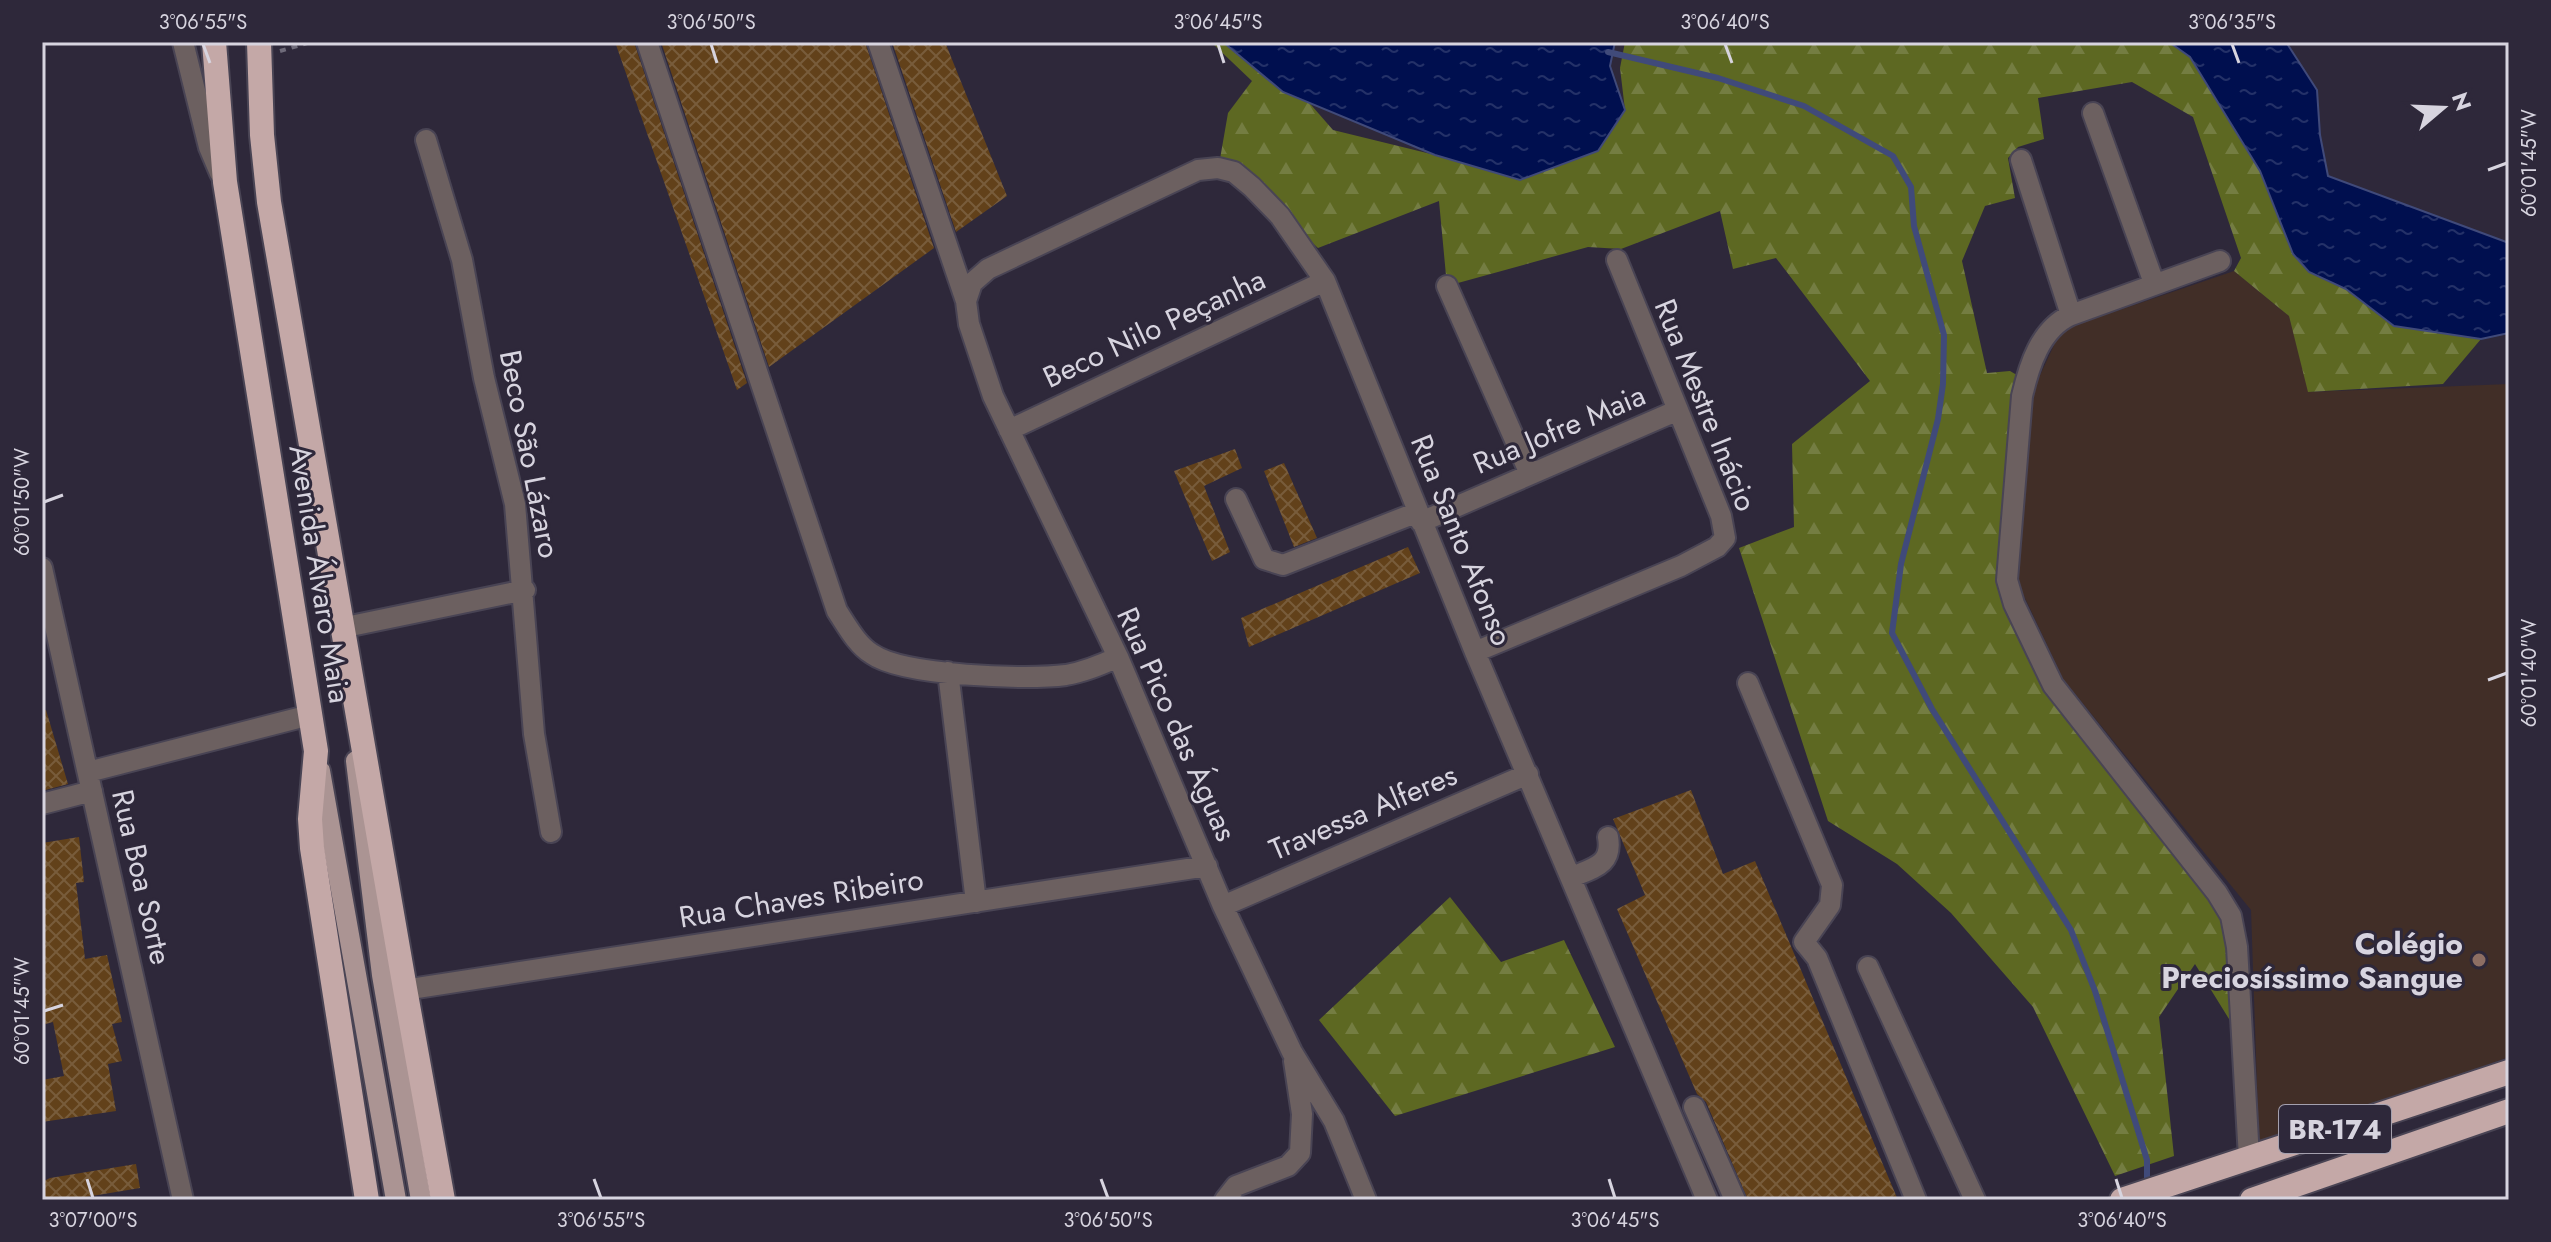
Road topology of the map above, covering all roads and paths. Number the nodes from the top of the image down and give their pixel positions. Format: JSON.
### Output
{"nodes":[{"id":1,"x":183,"y":42,"type":"edge"},
{"id":2,"x":214,"y":42,"type":"edge"},
{"id":3,"x":311,"y":42,"type":"edge"},
{"id":4,"x":647,"y":42,"type":"edge"},
{"id":5,"x":878,"y":42,"type":"edge"},
{"id":6,"x":259,"y":50,"type":"edge"},
{"id":7,"x":2093,"y":113,"type":"dead end"},
{"id":8,"x":426,"y":140,"type":"dead end"},
{"id":9,"x":2021,"y":160,"type":"dead end"},
{"id":10,"x":225,"y":182,"type":"junction"},
{"id":11,"x":1617,"y":260,"type":"dead end"},
{"id":12,"x":2220,"y":261,"type":"dead end"},
{"id":13,"x":1325,"y":281,"type":"junction"},
{"id":14,"x":2154,"y":283,"type":"junction"},
{"id":15,"x":1447,"y":286,"type":"dead end"},
{"id":16,"x":966,"y":301,"type":"junction"},
{"id":17,"x":2071,"y":315,"type":"junction"},
{"id":18,"x":1676,"y":411,"type":"junction"},
{"id":19,"x":1009,"y":430,"type":"junction"},
{"id":20,"x":1530,"y":474,"type":"junction"},
{"id":21,"x":1236,"y":499,"type":"dead end"},
{"id":22,"x":1420,"y":517,"type":"junction"},
{"id":23,"x":42,"y":568,"type":"edge"},
{"id":24,"x":525,"y":590,"type":"junction"},
{"id":25,"x":341,"y":628,"type":"junction"},
{"id":26,"x":52,"y":652,"type":"edge"},
{"id":27,"x":1475,"y":652,"type":"junction"},
{"id":28,"x":1118,"y":657,"type":"junction"},
{"id":29,"x":948,"y":672,"type":"junction"},
{"id":30,"x":1748,"y":683,"type":"dead end"},
{"id":31,"x":351,"y":685,"type":"junction"},
{"id":32,"x":310,"y":715,"type":"junction"},
{"id":33,"x":316,"y":751,"type":"junction"},
{"id":34,"x":1528,"y":774,"type":"junction"},
{"id":35,"x":90,"y":782,"type":"junction"},
{"id":36,"x":42,"y":804,"type":"edge"},
{"id":37,"x":551,"y":832,"type":"dead end"},
{"id":38,"x":1608,"y":837,"type":"dead end"},
{"id":39,"x":1207,"y":866,"type":"junction"},
{"id":40,"x":1572,"y":877,"type":"junction"},
{"id":41,"x":976,"y":902,"type":"junction"},
{"id":42,"x":1223,"y":906,"type":"junction"},
{"id":43,"x":1868,"y":967,"type":"dead end"},
{"id":44,"x":404,"y":990,"type":"junction"},
{"id":45,"x":1292,"y":1052,"type":"junction"},
{"id":46,"x":2509,"y":1072,"type":"edge"},
{"id":47,"x":1694,"y":1107,"type":"dead end"},
{"id":48,"x":2509,"y":1111,"type":"edge"},
{"id":49,"x":2249,"y":1158,"type":"junction"},
{"id":50,"x":2305,"y":1191,"type":"edge"},
{"id":51,"x":2128,"y":1198,"type":"edge"},
{"id":52,"x":2265,"y":1198,"type":"edge"},
{"id":53,"x":183,"y":1200,"type":"edge"},
{"id":54,"x":367,"y":1200,"type":"edge"},
{"id":55,"x":396,"y":1200,"type":"edge"},
{"id":56,"x":421,"y":1200,"type":"edge"},
{"id":57,"x":443,"y":1200,"type":"edge"},
{"id":58,"x":1225,"y":1200,"type":"edge"},
{"id":59,"x":1366,"y":1200,"type":"edge"},
{"id":60,"x":1707,"y":1200,"type":"edge"},
{"id":61,"x":1735,"y":1200,"type":"edge"},
{"id":62,"x":1916,"y":1200,"type":"edge"},
{"id":63,"x":1975,"y":1200,"type":"edge"}],
"edges":[{"from":1,"to":10,"type":"street","name":"Avenida Álvaro Maia"},
{"from":2,"to":10,"type":"highway","name":"Avenida Álvaro Maia"},
{"from":3,"to":6,"type":"path"},
{"from":4,"to":29,"type":"street"},
{"from":5,"to":16,"type":"street","name":"Rua Pico das Águas"},
{"from":6,"to":25,"type":"highway","name":"Avenida Álvaro Maia"},
{"from":7,"to":14,"type":"street"},
{"from":8,"to":24,"type":"street","name":"Beco São Lázaro"},
{"from":9,"to":17,"type":"street"},
{"from":10,"to":32,"type":"highway","name":"Avenida Álvaro Maia"},
{"from":11,"to":18,"type":"street","name":"Rua Mestre Inácio"},
{"from":12,"to":14,"type":"street"},
{"from":13,"to":16,"type":"street","name":"Rua Santo Afonso"},
{"from":13,"to":19,"type":"street","name":"Beco Nilo Peçanha"},
{"from":13,"to":22,"type":"street","name":"Rua Santo Afonso"},
{"from":14,"to":17,"type":"street"},
{"from":15,"to":20,"type":"street"},
{"from":16,"to":19,"type":"street","name":"Rua Pico das Águas"},
{"from":17,"to":49,"type":"street"},
{"from":18,"to":20,"type":"street","name":"Rua Jofre Maia"},
{"from":18,"to":27,"type":"street","name":"Rua Mestre Inácio"},
{"from":19,"to":28,"type":"street","name":"Rua Pico das Águas"},
{"from":20,"to":22,"type":"street","name":"Rua Jofre Maia"},
{"from":21,"to":22,"type":"street","name":"Rua Jofre Maia"},
{"from":22,"to":27,"type":"street","name":"Rua Santo Afonso"},
{"from":23,"to":26,"type":"street","name":"Rua Boa Sorte"},
{"from":24,"to":25,"type":"street"},
{"from":24,"to":37,"type":"street","name":"Beco São Lázaro"},
{"from":25,"to":31,"type":"highway","name":"Avenida Álvaro Maia"},
{"from":26,"to":35,"type":"street","name":"Rua Boa Sorte"},
{"from":27,"to":34,"type":"street","name":"Rua Santo Afonso"},
{"from":28,"to":29,"type":"street"},
{"from":28,"to":39,"type":"street","name":"Rua Pico das Águas"},
{"from":29,"to":41,"type":"street"},
{"from":30,"to":62,"type":"street"},
{"from":31,"to":44,"type":"highway","name":"Avenida Álvaro Maia"},
{"from":31,"to":56,"type":"main road"},
{"from":32,"to":33,"type":"highway","name":"Avenida Álvaro Maia"},
{"from":32,"to":35,"type":"street"},
{"from":33,"to":54,"type":"highway"},
{"from":33,"to":55,"type":"main road","name":"Avenida Álvaro Maia"},
{"from":34,"to":40,"type":"street","name":"Rua Santo Afonso"},
{"from":34,"to":42,"type":"street","name":"Travessa Alferes"},
{"from":35,"to":36,"type":"street"},
{"from":35,"to":53,"type":"street","name":"Rua Boa Sorte"},
{"from":38,"to":40,"type":"street"},
{"from":39,"to":41,"type":"street","name":"Rua Chaves Ribeiro"},
{"from":39,"to":42,"type":"street","name":"Rua Pico das Águas"},
{"from":40,"to":60,"type":"street","name":"Rua Santo Afonso"},
{"from":41,"to":44,"type":"street","name":"Rua Chaves Ribeiro"},
{"from":42,"to":45,"type":"street","name":"Rua Pico das Águas"},
{"from":43,"to":63,"type":"street"},
{"from":44,"to":57,"type":"highway","name":"Avenida Álvaro Maia"},
{"from":45,"to":58,"type":"street"},
{"from":45,"to":59,"type":"street","name":"Rua Pico das Águas"},
{"from":46,"to":49,"type":"highway","number":"BR-174"},
{"from":47,"to":61,"type":"street"},
{"from":48,"to":50,"type":"highway","number":"BR-174"},
{"from":49,"to":51,"type":"highway","number":"BR-174"},
{"from":50,"to":52,"type":"highway","number":"BR-174"}]}
